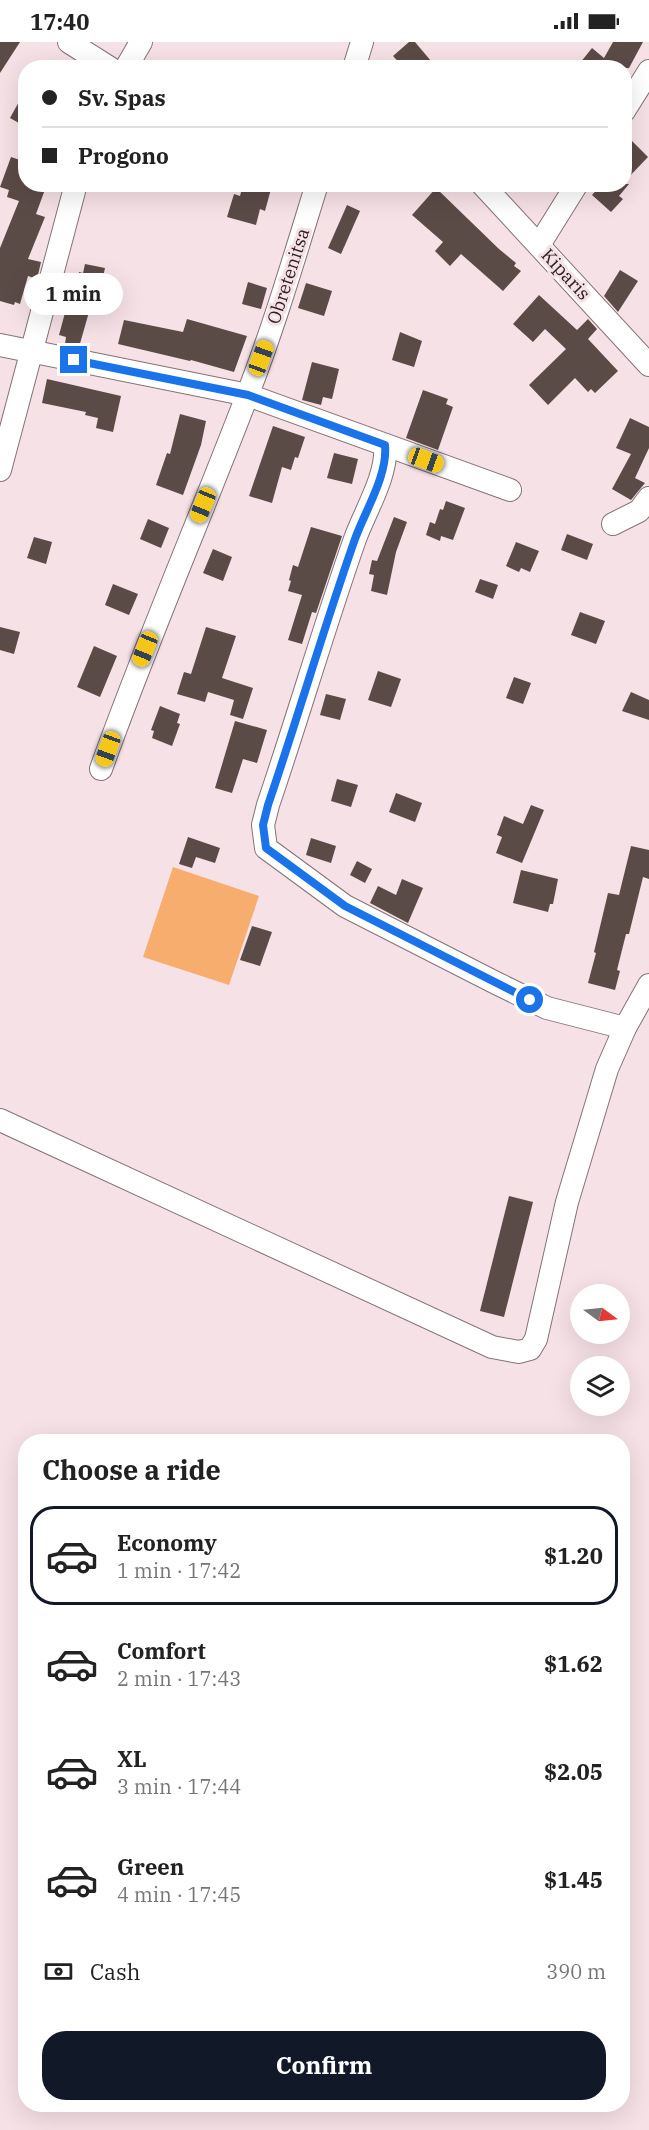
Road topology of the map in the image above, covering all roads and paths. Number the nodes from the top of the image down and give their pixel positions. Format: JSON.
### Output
{"nodes":[{"id":1,"x":69,"y":42,"type":"edge"},
{"id":2,"x":141,"y":42,"type":"edge"},
{"id":3,"x":97,"y":60,"type":"edge"},
{"id":4,"x":131,"y":60,"type":"edge"},
{"id":5,"x":649,"y":71,"type":"edge"},
{"id":6,"x":632,"y":98,"type":"edge"},
{"id":7,"x":74,"y":192,"type":"edge"},
{"id":8,"x":315,"y":192,"type":"edge"},
{"id":9,"x":489,"y":192,"type":"edge"},
{"id":10,"x":572,"y":192,"type":"edge"},
{"id":11,"x":539,"y":245,"type":"junction"},
{"id":12,"x":0,"y":345,"type":"edge"},
{"id":13,"x":31,"y":352,"type":"junction"},
{"id":14,"x":649,"y":365,"type":"edge"},
{"id":15,"x":248,"y":395,"type":"junction"},
{"id":16,"x":385,"y":445,"type":"junction"},
{"id":17,"x":0,"y":470,"type":"edge"},
{"id":18,"x":510,"y":490,"type":"dead end"},
{"id":19,"x":649,"y":498,"type":"edge"},
{"id":20,"x":613,"y":524,"type":"dead end"},
{"id":21,"x":100,"y":769,"type":"dead end"},
{"id":22,"x":649,"y":986,"type":"edge"},
{"id":23,"x":625,"y":1028,"type":"junction"},
{"id":24,"x":0,"y":1120,"type":"edge"}],
"edges":[{"from":1,"to":3,"type":"street"},
{"from":2,"to":4,"type":"street"},
{"from":5,"to":6,"type":"street"},
{"from":7,"to":13,"type":"street"},
{"from":8,"to":15,"type":"street","name":"Obretenitsa"},
{"from":9,"to":11,"type":"street","name":"Kiparis"},
{"from":10,"to":11,"type":"street"},
{"from":11,"to":14,"type":"street","name":"Kiparis"},
{"from":12,"to":13,"type":"street"},
{"from":13,"to":15,"type":"street"},
{"from":13,"to":17,"type":"street"},
{"from":15,"to":16,"type":"street"},
{"from":15,"to":21,"type":"street","name":"Obretenitsa"},
{"from":16,"to":18,"type":"street"},
{"from":16,"to":23,"type":"street"},
{"from":19,"to":20,"type":"street"},
{"from":22,"to":23,"type":"street"},
{"from":23,"to":24,"type":"street"}]}
